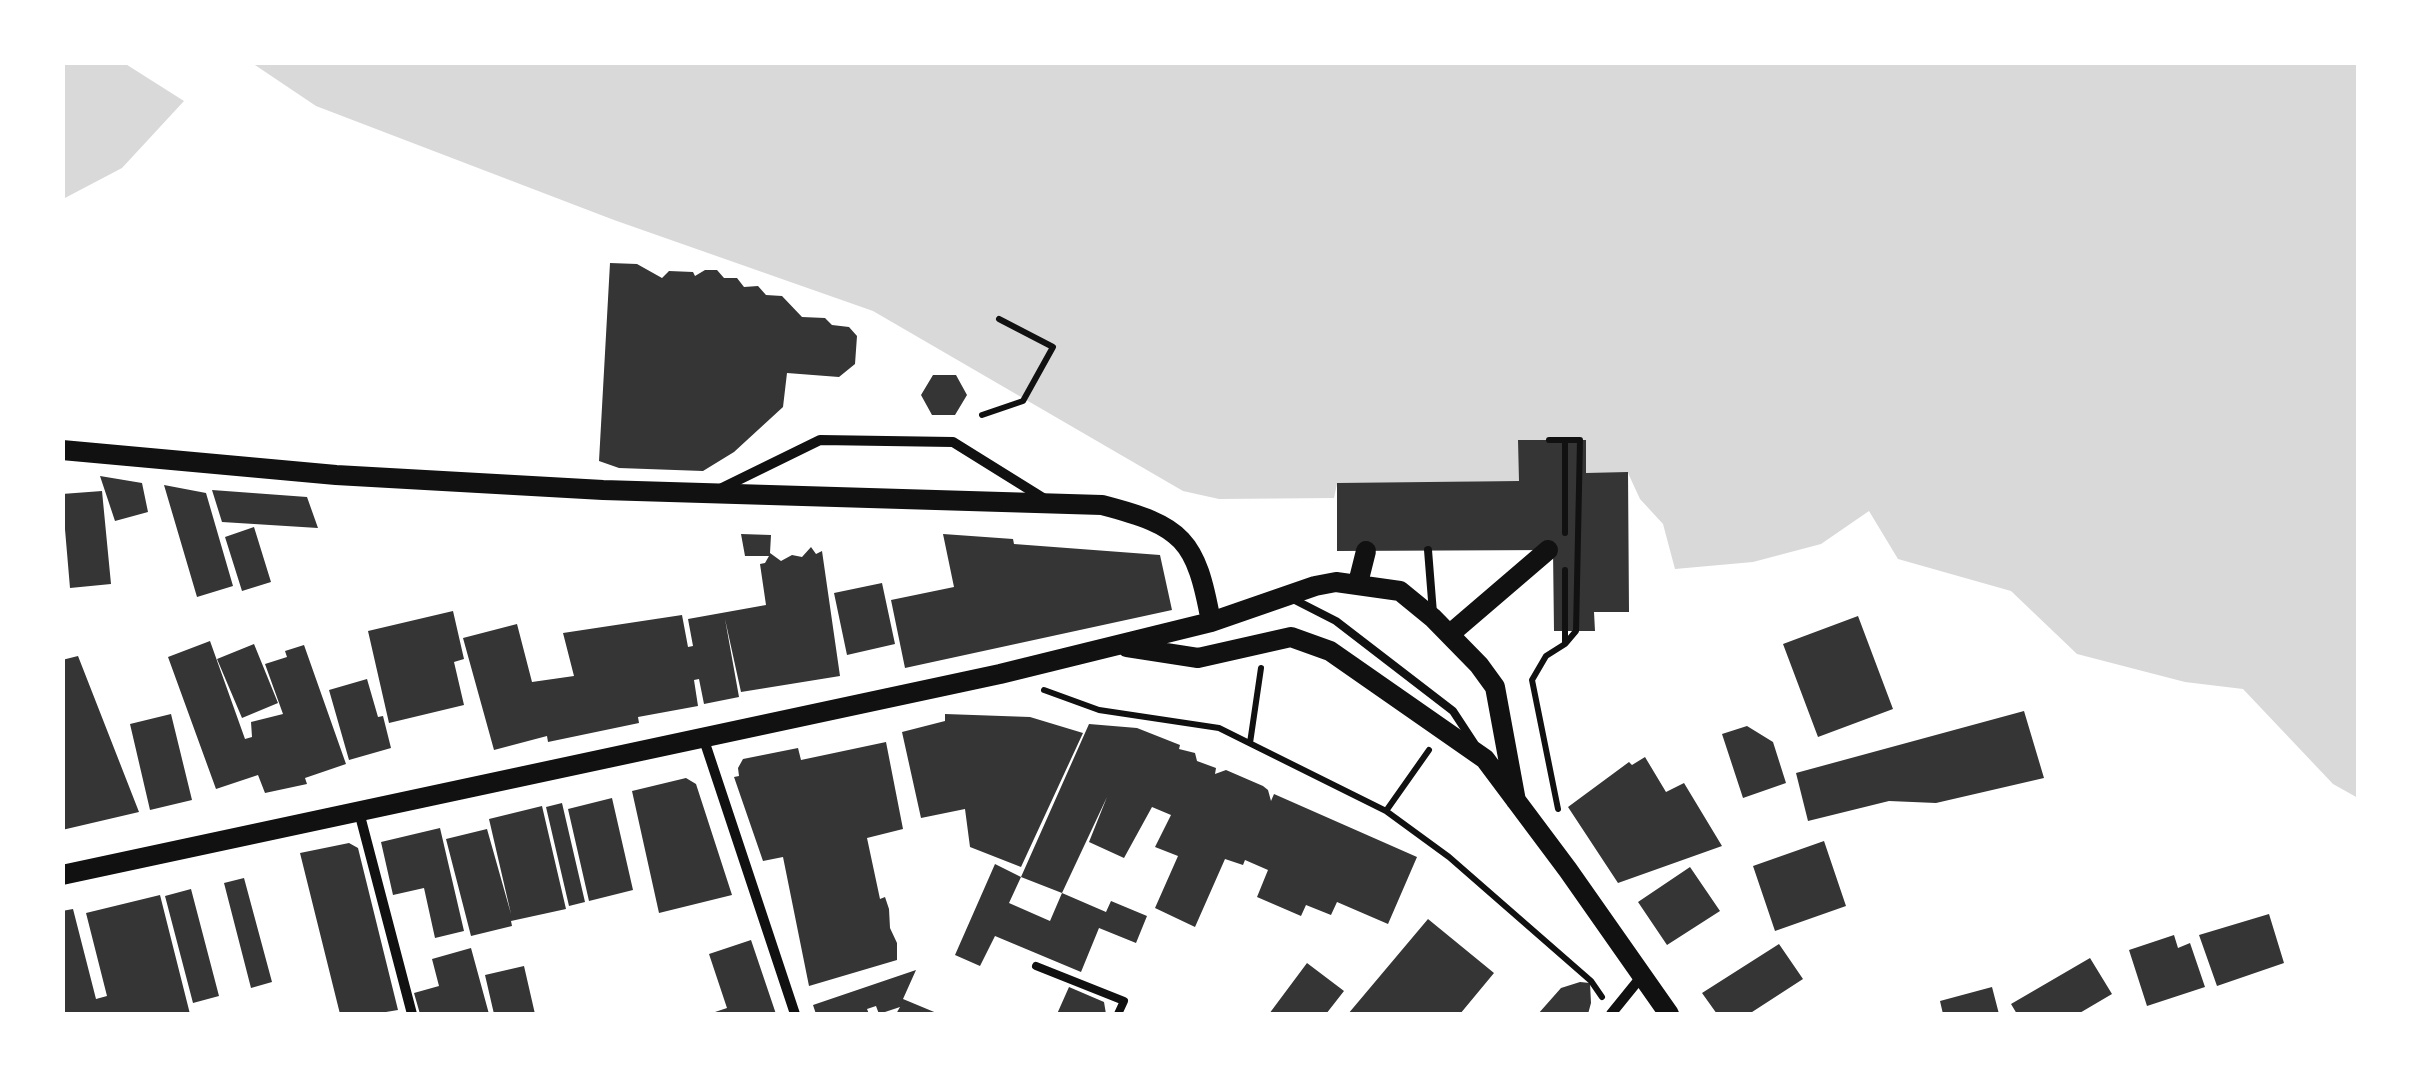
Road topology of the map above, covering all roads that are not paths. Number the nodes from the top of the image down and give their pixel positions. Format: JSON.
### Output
{"nodes":[{"id":1,"x":62,"y":450,"type":"edge"},
{"id":2,"x":712,"y":493,"type":"junction"},
{"id":3,"x":1051,"y":503,"type":"junction"},
{"id":4,"x":1428,"y":550,"type":"dead end"},
{"id":5,"x":1548,"y":550,"type":"dead end"},
{"id":6,"x":1366,"y":551,"type":"dead end"},
{"id":7,"x":1358,"y":583,"type":"junction"},
{"id":8,"x":1287,"y":596,"type":"junction"},
{"id":9,"x":1433,"y":618,"type":"junction"},
{"id":10,"x":1211,"y":622,"type":"junction"},
{"id":11,"x":1450,"y":634,"type":"junction"},
{"id":12,"x":1116,"y":646,"type":"junction"},
{"id":13,"x":703,"y":736,"type":"junction"},
{"id":14,"x":1485,"y":760,"type":"junction"},
{"id":15,"x":1516,"y":801,"type":"junction"},
{"id":16,"x":359,"y":812,"type":"junction"},
{"id":17,"x":62,"y":875,"type":"edge"},
{"id":18,"x":1036,"y":966,"type":"dead end"},
{"id":19,"x":1641,"y":977,"type":"junction"},
{"id":20,"x":412,"y":1014,"type":"edge"},
{"id":21,"x":794,"y":1014,"type":"edge"},
{"id":22,"x":1118,"y":1014,"type":"edge"},
{"id":23,"x":1612,"y":1014,"type":"edge"},
{"id":24,"x":1669,"y":1014,"type":"edge"}],
"edges":[{"from":1,"to":2,"type":"main road"},
{"from":2,"to":3,"type":"main road"},
{"from":2,"to":3,"type":"street"},
{"from":3,"to":10,"type":"main road"},
{"from":4,"to":9,"type":"lane"},
{"from":5,"to":11,"type":"main road"},
{"from":6,"to":7,"type":"main road"},
{"from":7,"to":8,"type":"main road"},
{"from":7,"to":9,"type":"main road"},
{"from":8,"to":10,"type":"main road"},
{"from":8,"to":14,"type":"lane"},
{"from":9,"to":11,"type":"main road"},
{"from":10,"to":12,"type":"main road"},
{"from":11,"to":15,"type":"main road"},
{"from":12,"to":13,"type":"main road"},
{"from":12,"to":14,"type":"main road"},
{"from":13,"to":16,"type":"main road"},
{"from":13,"to":21,"type":"street"},
{"from":14,"to":15,"type":"main road"},
{"from":15,"to":19,"type":"main road"},
{"from":16,"to":17,"type":"main road"},
{"from":16,"to":20,"type":"street"},
{"from":18,"to":22,"type":"lane"},
{"from":19,"to":23,"type":"street"},
{"from":19,"to":24,"type":"main road"}]}
